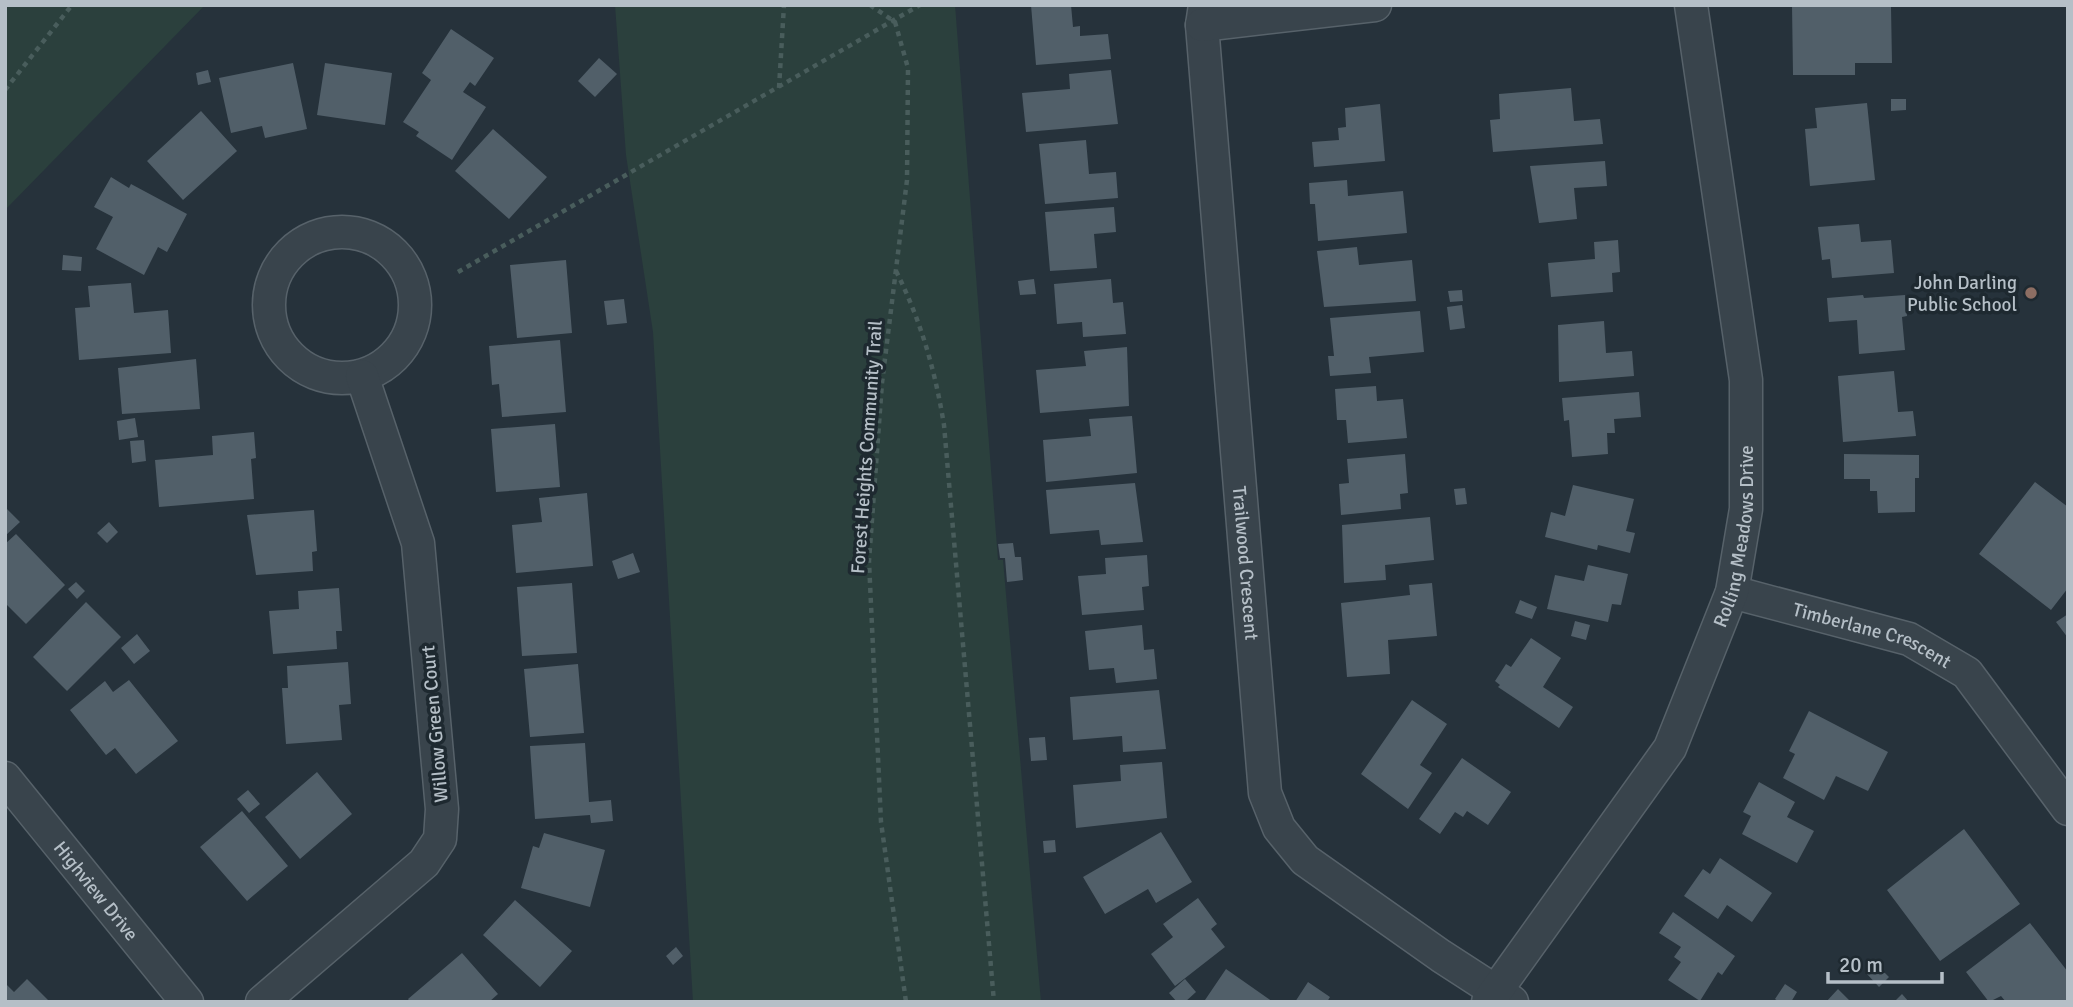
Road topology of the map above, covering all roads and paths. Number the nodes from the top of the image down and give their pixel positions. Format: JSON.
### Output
{"nodes":[{"id":1,"x":72,"y":5,"type":"edge"},
{"id":2,"x":784,"y":5,"type":"edge"},
{"id":3,"x":870,"y":5,"type":"edge"},
{"id":4,"x":920,"y":5,"type":"edge"},
{"id":5,"x":1375,"y":5,"type":"edge"},
{"id":6,"x":1691,"y":5,"type":"edge"},
{"id":7,"x":1204,"y":15,"type":"edge"},
{"id":8,"x":895,"y":22,"type":"junction"},
{"id":9,"x":779,"y":88,"type":"junction"},
{"id":10,"x":5,"y":90,"type":"edge"},
{"id":11,"x":896,"y":271,"type":"junction"},
{"id":12,"x":458,"y":272,"type":"dead end"},
{"id":13,"x":362,"y":376,"type":"junction"},
{"id":14,"x":1732,"y":592,"type":"junction"},
{"id":15,"x":5,"y":778,"type":"edge"},
{"id":16,"x":2068,"y":808,"type":"edge"},
{"id":17,"x":1499,"y":998,"type":"edge"},
{"id":18,"x":187,"y":1002,"type":"edge"},
{"id":19,"x":262,"y":1002,"type":"edge"},
{"id":20,"x":906,"y":1002,"type":"edge"},
{"id":21,"x":994,"y":1002,"type":"edge"}],
"edges":[{"from":1,"to":10,"type":"path"},
{"from":2,"to":9,"type":"path"},
{"from":3,"to":8,"type":"path"},
{"from":4,"to":8,"type":"path"},
{"from":5,"to":7,"type":"street","name":"Trailwood Crescent"},
{"from":6,"to":14,"type":"street","name":"Rolling Meadows Drive"},
{"from":7,"to":17,"type":"street","name":"Trailwood Crescent"},
{"from":8,"to":9,"type":"path"},
{"from":8,"to":11,"type":"path","name":"Forest Heights Community Trail"},
{"from":9,"to":12,"type":"path"},
{"from":11,"to":20,"type":"path","name":"Forest Heights Community Trail"},
{"from":11,"to":21,"type":"path"},
{"from":13,"to":13,"type":"street"},
{"from":13,"to":19,"type":"street","name":"Willow Green Court"},
{"from":14,"to":16,"type":"street","name":"Timberlane Crescent"},
{"from":14,"to":17,"type":"street","name":"Rolling Meadows Drive"},
{"from":15,"to":18,"type":"street","name":"Highview Drive"}]}
